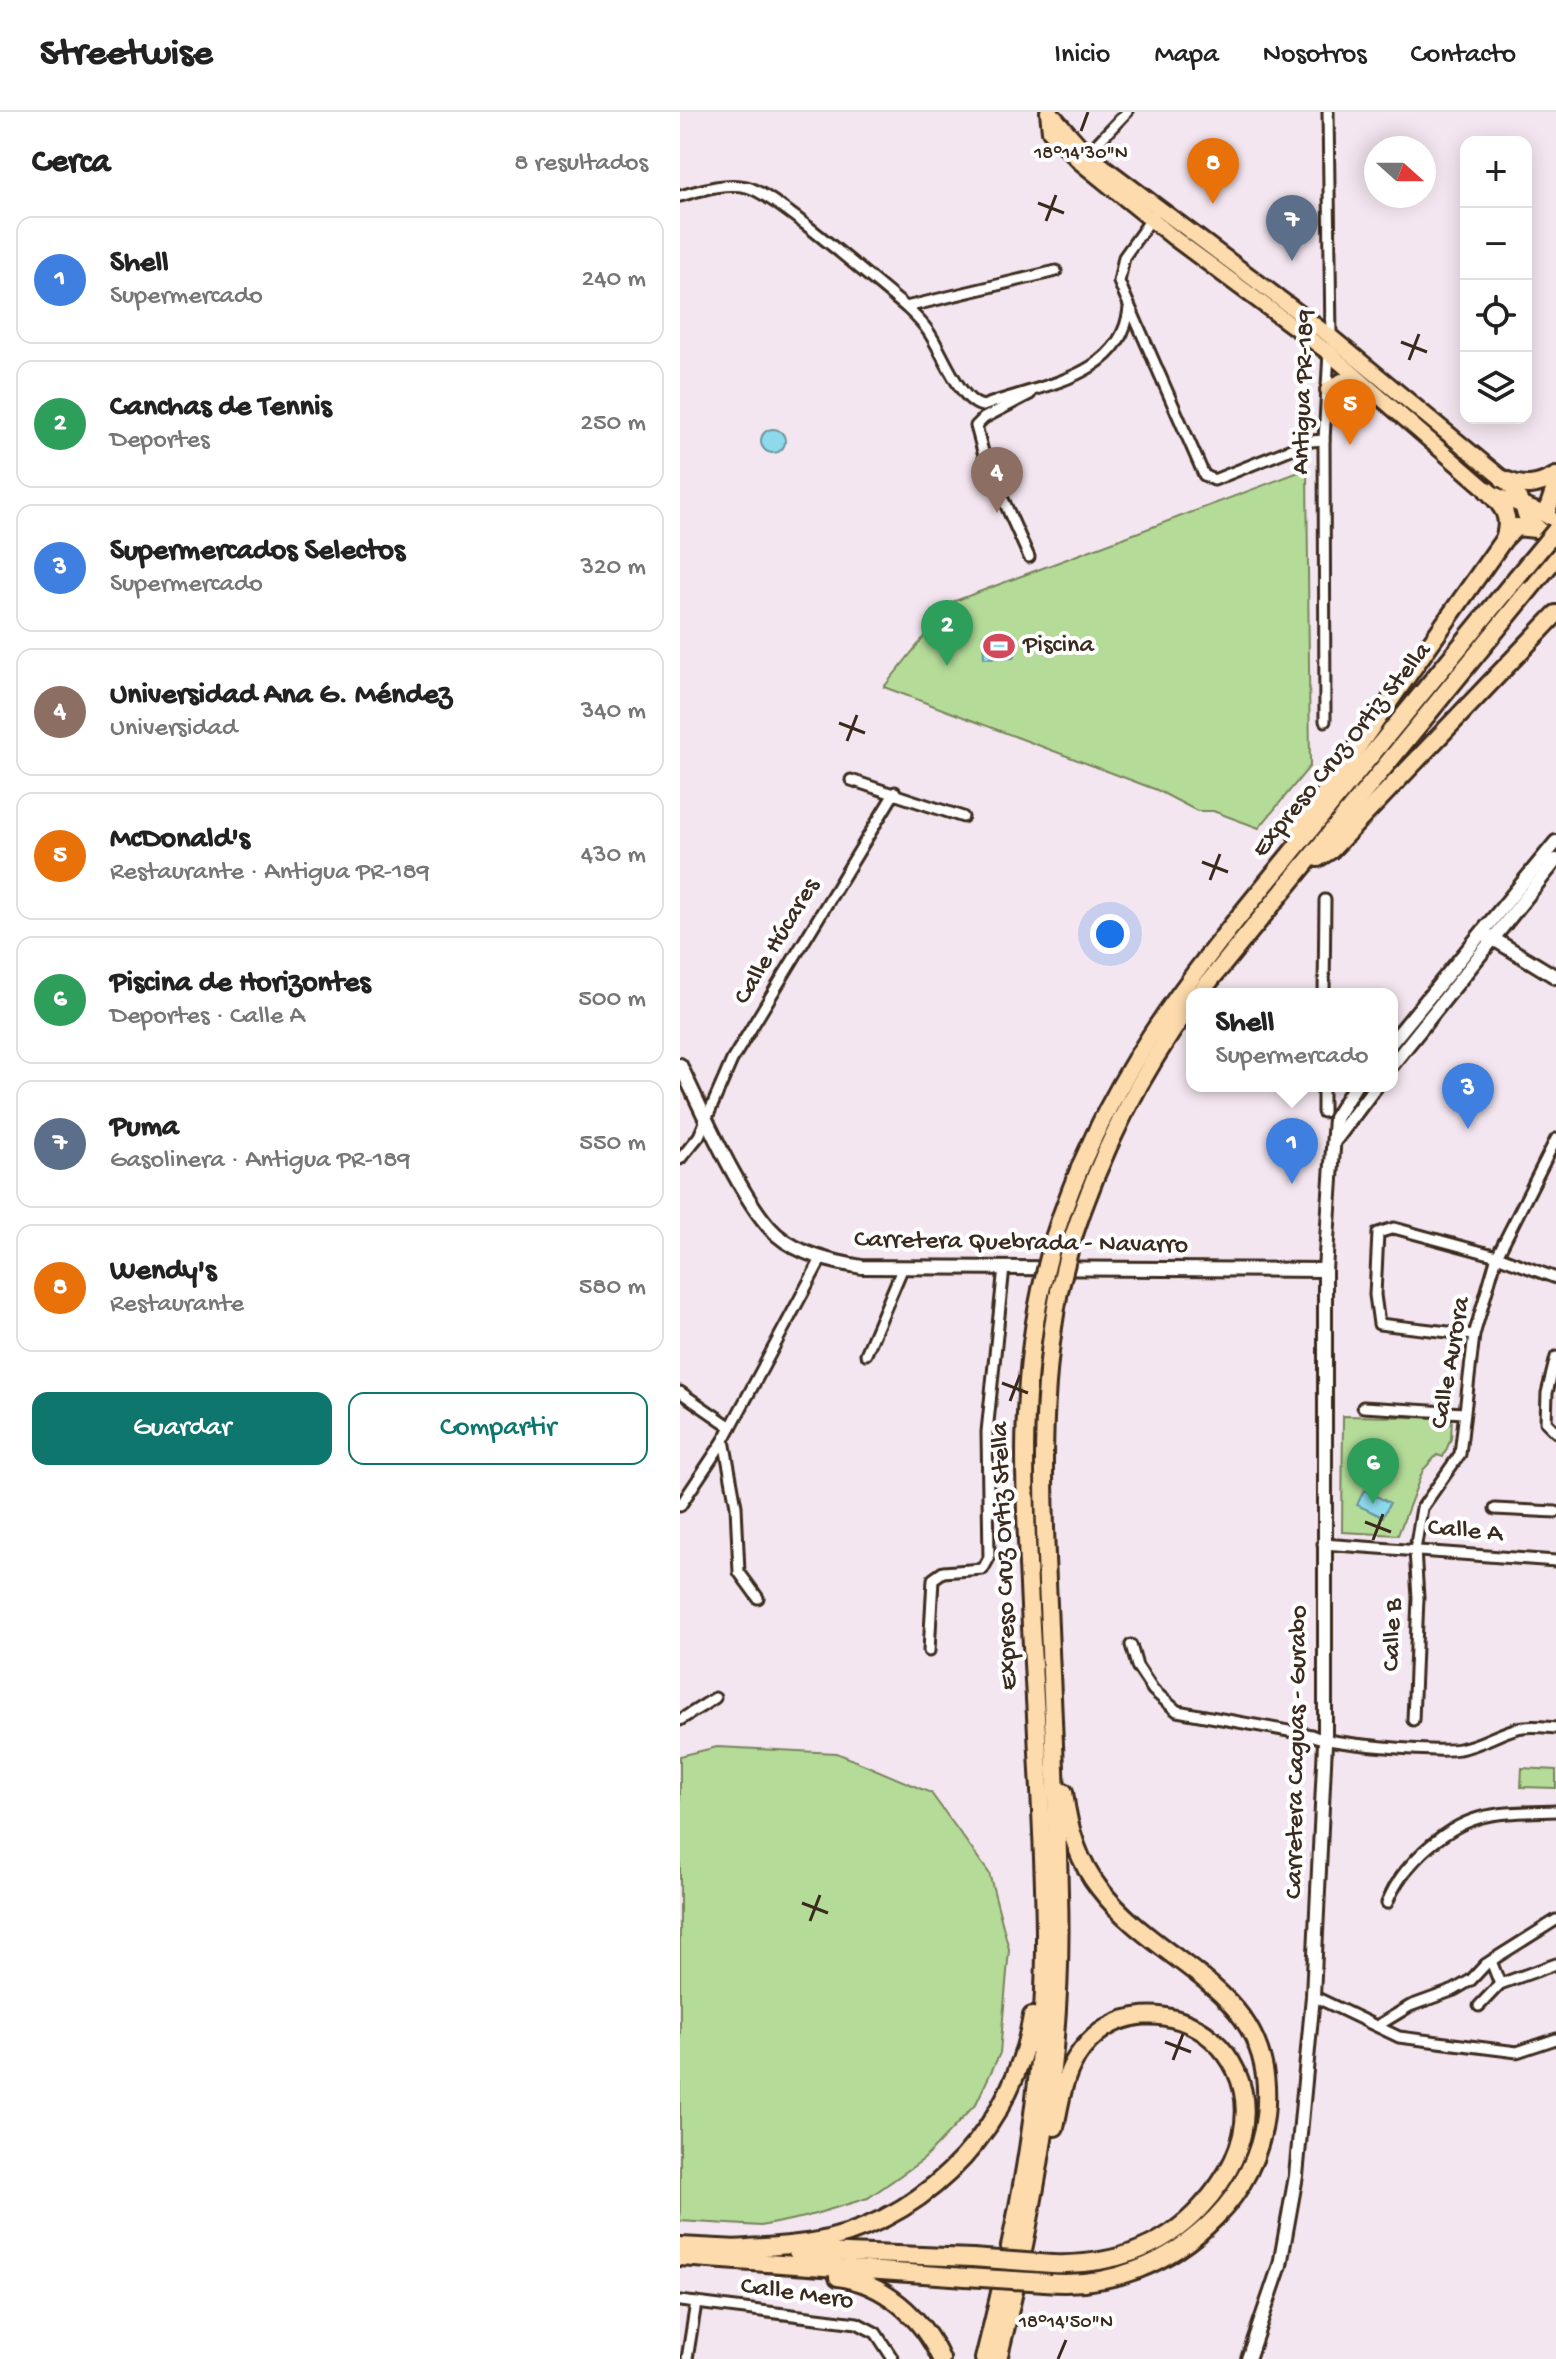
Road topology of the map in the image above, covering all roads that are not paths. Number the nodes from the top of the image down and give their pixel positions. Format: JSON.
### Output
{"nodes":[{"id":1,"x":1049,"y":112,"type":"edge"},
{"id":2,"x":1127,"y":112,"type":"edge"},
{"id":3,"x":1328,"y":112,"type":"edge"},
{"id":4,"x":1087,"y":154,"type":"junction"},
{"id":5,"x":680,"y":196,"type":"edge"},
{"id":6,"x":1155,"y":214,"type":"junction"},
{"id":7,"x":1056,"y":271,"type":"dead end"},
{"id":8,"x":1129,"y":305,"type":"junction"},
{"id":9,"x":906,"y":307,"type":"junction"},
{"id":10,"x":1331,"y":337,"type":"junction"},
{"id":11,"x":1329,"y":353,"type":"junction"},
{"id":12,"x":1370,"y":387,"type":"junction"},
{"id":13,"x":1036,"y":390,"type":"junction"},
{"id":14,"x":1328,"y":390,"type":"junction"},
{"id":15,"x":1324,"y":440,"type":"junction"},
{"id":16,"x":1556,"y":476,"type":"edge"},
{"id":17,"x":1503,"y":479,"type":"junction"},
{"id":18,"x":1556,"y":485,"type":"edge"},
{"id":19,"x":1487,"y":490,"type":"junction"},
{"id":20,"x":1522,"y":505,"type":"junction"},
{"id":21,"x":1546,"y":522,"type":"edge"},
{"id":22,"x":1556,"y":530,"type":"edge"},
{"id":23,"x":1504,"y":539,"type":"junction"},
{"id":24,"x":1556,"y":544,"type":"edge"},
{"id":25,"x":1029,"y":557,"type":"dead end"},
{"id":26,"x":1556,"y":557,"type":"edge"},
{"id":27,"x":1556,"y":614,"type":"edge"},
{"id":28,"x":1325,"y":721,"type":"dead end"},
{"id":29,"x":851,"y":780,"type":"dead end"},
{"id":30,"x":895,"y":792,"type":"junction"},
{"id":31,"x":963,"y":817,"type":"dead end"},
{"id":32,"x":1556,"y":842,"type":"edge"},
{"id":33,"x":1286,"y":859,"type":"junction"},
{"id":34,"x":1556,"y":860,"type":"edge"},
{"id":35,"x":1303,"y":867,"type":"junction"},
{"id":36,"x":1325,"y":900,"type":"dead end"},
{"id":37,"x":1487,"y":936,"type":"junction"},
{"id":38,"x":1556,"y":977,"type":"edge"},
{"id":39,"x":1204,"y":988,"type":"edge"},
{"id":40,"x":1324,"y":988,"type":"edge"},
{"id":41,"x":1186,"y":1013,"type":"edge"},
{"id":42,"x":1398,"y":1035,"type":"edge"},
{"id":43,"x":1398,"y":1057,"type":"edge"},
{"id":44,"x":680,"y":1065,"type":"edge"},
{"id":45,"x":1323,"y":1092,"type":"edge"},
{"id":46,"x":1346,"y":1092,"type":"edge"},
{"id":47,"x":1370,"y":1092,"type":"edge"},
{"id":48,"x":1323,"y":1112,"type":"dead end"},
{"id":49,"x":707,"y":1120,"type":"junction"},
{"id":50,"x":1336,"y":1139,"type":"junction"},
{"id":51,"x":1556,"y":1139,"type":"edge"},
{"id":52,"x":680,"y":1159,"type":"edge"},
{"id":53,"x":1497,"y":1256,"type":"junction"},
{"id":54,"x":821,"y":1259,"type":"junction"},
{"id":55,"x":903,"y":1267,"type":"junction"},
{"id":56,"x":1004,"y":1267,"type":"junction"},
{"id":57,"x":1325,"y":1270,"type":"junction"},
{"id":58,"x":1556,"y":1278,"type":"edge"},
{"id":59,"x":1474,"y":1335,"type":"junction"},
{"id":60,"x":866,"y":1354,"type":"dead end"},
{"id":61,"x":1556,"y":1357,"type":"edge"},
{"id":62,"x":680,"y":1392,"type":"edge"},
{"id":63,"x":1363,"y":1407,"type":"dead end"},
{"id":64,"x":1464,"y":1413,"type":"junction"},
{"id":65,"x":731,"y":1427,"type":"junction"},
{"id":66,"x":1556,"y":1432,"type":"edge"},
{"id":67,"x":724,"y":1440,"type":"junction"},
{"id":68,"x":680,"y":1506,"type":"edge"},
{"id":69,"x":1495,"y":1509,"type":"dead end"},
{"id":70,"x":1556,"y":1512,"type":"edge"},
{"id":71,"x":1323,"y":1544,"type":"junction"},
{"id":72,"x":1415,"y":1550,"type":"junction"},
{"id":73,"x":1556,"y":1561,"type":"edge"},
{"id":74,"x":758,"y":1598,"type":"dead end"},
{"id":75,"x":1131,"y":1645,"type":"dead end"},
{"id":76,"x":929,"y":1651,"type":"dead end"},
{"id":77,"x":715,"y":1698,"type":"dead end"},
{"id":78,"x":1051,"y":1706,"type":"junction"},
{"id":79,"x":680,"y":1720,"type":"edge"},
{"id":80,"x":1413,"y":1720,"type":"dead end"},
{"id":81,"x":1556,"y":1728,"type":"edge"},
{"id":82,"x":1325,"y":1743,"type":"junction"},
{"id":83,"x":1556,"y":1811,"type":"edge"},
{"id":84,"x":1387,"y":1903,"type":"dead end"},
{"id":85,"x":1556,"y":1920,"type":"edge"},
{"id":86,"x":1491,"y":1961,"type":"junction"},
{"id":87,"x":1556,"y":1964,"type":"edge"},
{"id":88,"x":1044,"y":1976,"type":"junction"},
{"id":89,"x":1500,"y":1984,"type":"junction"},
{"id":90,"x":1313,"y":1996,"type":"junction"},
{"id":91,"x":1479,"y":2006,"type":"dead end"},
{"id":92,"x":1377,"y":2026,"type":"junction"},
{"id":93,"x":1556,"y":2039,"type":"edge"},
{"id":94,"x":1042,"y":2154,"type":"junction"},
{"id":95,"x":680,"y":2246,"type":"edge"},
{"id":96,"x":728,"y":2255,"type":"junction"},
{"id":97,"x":680,"y":2257,"type":"edge"},
{"id":98,"x":680,"y":2301,"type":"edge"},
{"id":99,"x":696,"y":2303,"type":"junction"},
{"id":100,"x":687,"y":2359,"type":"edge"},
{"id":101,"x":893,"y":2359,"type":"edge"},
{"id":102,"x":941,"y":2359,"type":"edge"},
{"id":103,"x":984,"y":2359,"type":"edge"},
{"id":104,"x":998,"y":2359,"type":"edge"},
{"id":105,"x":1248,"y":2359,"type":"edge"}],
"edges":[{"from":1,"to":4,"type":"main road"},
{"from":1,"to":6,"type":"main road"},
{"from":2,"to":4,"type":"street"},
{"from":3,"to":10,"type":"street","name":"Antigua PR-189"},
{"from":4,"to":6,"type":"main road"},
{"from":5,"to":9,"type":"street"},
{"from":6,"to":8,"type":"street"},
{"from":6,"to":10,"type":"main road"},
{"from":6,"to":11,"type":"main road"},
{"from":7,"to":9,"type":"street"},
{"from":8,"to":13,"type":"street"},
{"from":8,"to":15,"type":"street"},
{"from":9,"to":13,"type":"street"},
{"from":10,"to":11,"type":"street","name":"Antigua PR-189"},
{"from":10,"to":17,"type":"main road"},
{"from":11,"to":12,"type":"main road"},
{"from":11,"to":14,"type":"street","name":"Antigua PR-189"},
{"from":12,"to":14,"type":"main road"},
{"from":12,"to":19,"type":"main road"},
{"from":13,"to":25,"type":"street"},
{"from":14,"to":15,"type":"street","name":"Antigua PR-189"},
{"from":15,"to":28,"type":"street","name":"Antigua PR-189"},
{"from":16,"to":17,"type":"highway"},
{"from":17,"to":20,"type":"main road"},
{"from":18,"to":21,"type":"highway"},
{"from":19,"to":20,"type":"main road"},
{"from":19,"to":23,"type":"highway"},
{"from":20,"to":21,"type":"main road"},
{"from":21,"to":23,"type":"highway"},
{"from":21,"to":24,"type":"main road"},
{"from":22,"to":33,"type":"highway","name":"Expreso Cruz Ortiz Stella","bridge":true},
{"from":23,"to":33,"type":"highway"},
{"from":26,"to":35,"type":"highway","name":"Expreso Cruz Ortiz Stella"},
{"from":27,"to":35,"type":"highway"},
{"from":29,"to":30,"type":"street"},
{"from":30,"to":31,"type":"street"},
{"from":30,"to":49,"type":"street","name":"Calle Húcares"},
{"from":32,"to":37,"type":"main road"},
{"from":33,"to":88,"type":"highway","name":"Expreso Cruz Ortiz Stella","bridge":true},
{"from":34,"to":37,"type":"main road"},
{"from":35,"to":39,"type":"highway","name":"Expreso Cruz Ortiz Stella"},
{"from":36,"to":40,"type":"street"},
{"from":37,"to":38,"type":"main road"},
{"from":37,"to":42,"type":"main road"},
{"from":37,"to":43,"type":"main road"},
{"from":41,"to":78,"type":"highway","name":"Expreso Cruz Ortiz Stella","bridge":true},
{"from":44,"to":49,"type":"main road","name":"Carretera Quebrada - Navarro"},
{"from":45,"to":48,"type":"street"},
{"from":46,"to":50,"type":"main road","name":"Carretera Caguas - Gurabo"},
{"from":47,"to":50,"type":"main road","name":"Carretera Caguas - Gurabo"},
{"from":49,"to":52,"type":"street","name":"Calle Húcares"},
{"from":49,"to":54,"type":"main road","name":"Carretera Quebrada - Navarro"},
{"from":50,"to":57,"type":"main road","name":"Carretera Caguas - Gurabo"},
{"from":51,"to":53,"type":"street","name":"Calle Aurora"},
{"from":53,"to":58,"type":"street"},
{"from":53,"to":59,"type":"street","name":"Calle Aurora"},
{"from":53,"to":59,"type":"street"},
{"from":54,"to":55,"type":"main road","name":"Carretera Quebrada - Navarro"},
{"from":54,"to":65,"type":"street"},
{"from":55,"to":56,"type":"main road","name":"Carretera Quebrada - Navarro"},
{"from":55,"to":60,"type":"street"},
{"from":56,"to":57,"type":"main road","name":"Carretera Quebrada - Navarro"},
{"from":56,"to":76,"type":"street"},
{"from":57,"to":71,"type":"main road","name":"Carretera Caguas - Gurabo"},
{"from":59,"to":64,"type":"street","name":"Calle Aurora"},
{"from":61,"to":66,"type":"street"},
{"from":62,"to":65,"type":"street"},
{"from":63,"to":64,"type":"street"},
{"from":64,"to":72,"type":"street","name":"Calle Aurora"},
{"from":65,"to":67,"type":"street"},
{"from":67,"to":68,"type":"street"},
{"from":67,"to":74,"type":"street"},
{"from":69,"to":70,"type":"street"},
{"from":71,"to":72,"type":"street","name":"Calle A"},
{"from":71,"to":82,"type":"main road","name":"Carretera Caguas - Gurabo"},
{"from":72,"to":73,"type":"street","name":"Calle A"},
{"from":72,"to":80,"type":"street","name":"Calle B"},
{"from":75,"to":82,"type":"street"},
{"from":77,"to":79,"type":"street"},
{"from":78,"to":94,"type":"highway","name":"Expreso Cruz Ortiz Stella"},
{"from":78,"to":96,"type":"highway","bridge":true},
{"from":81,"to":82,"type":"street"},
{"from":82,"to":90,"type":"main road","name":"Carretera Caguas - Gurabo"},
{"from":83,"to":84,"type":"street"},
{"from":85,"to":86,"type":"street"},
{"from":86,"to":89,"type":"street"},
{"from":86,"to":92,"type":"street"},
{"from":87,"to":89,"type":"street"},
{"from":88,"to":96,"type":"highway"},
{"from":88,"to":103,"type":"highway","name":"Expreso Cruz Ortiz Stella"},
{"from":89,"to":91,"type":"street"},
{"from":90,"to":92,"type":"street"},
{"from":90,"to":105,"type":"main road","name":"Carretera Caguas - Gurabo"},
{"from":92,"to":93,"type":"street"},
{"from":94,"to":96,"type":"highway","bridge":true},
{"from":94,"to":104,"type":"highway","name":"Expreso Cruz Ortiz Stella"},
{"from":95,"to":96,"type":"highway"},
{"from":96,"to":97,"type":"highway"},
{"from":96,"to":102,"type":"highway"},
{"from":98,"to":99,"type":"street","name":"Calle Mero"},
{"from":99,"to":100,"type":"street"},
{"from":99,"to":101,"type":"street","name":"Calle Mero"}]}
